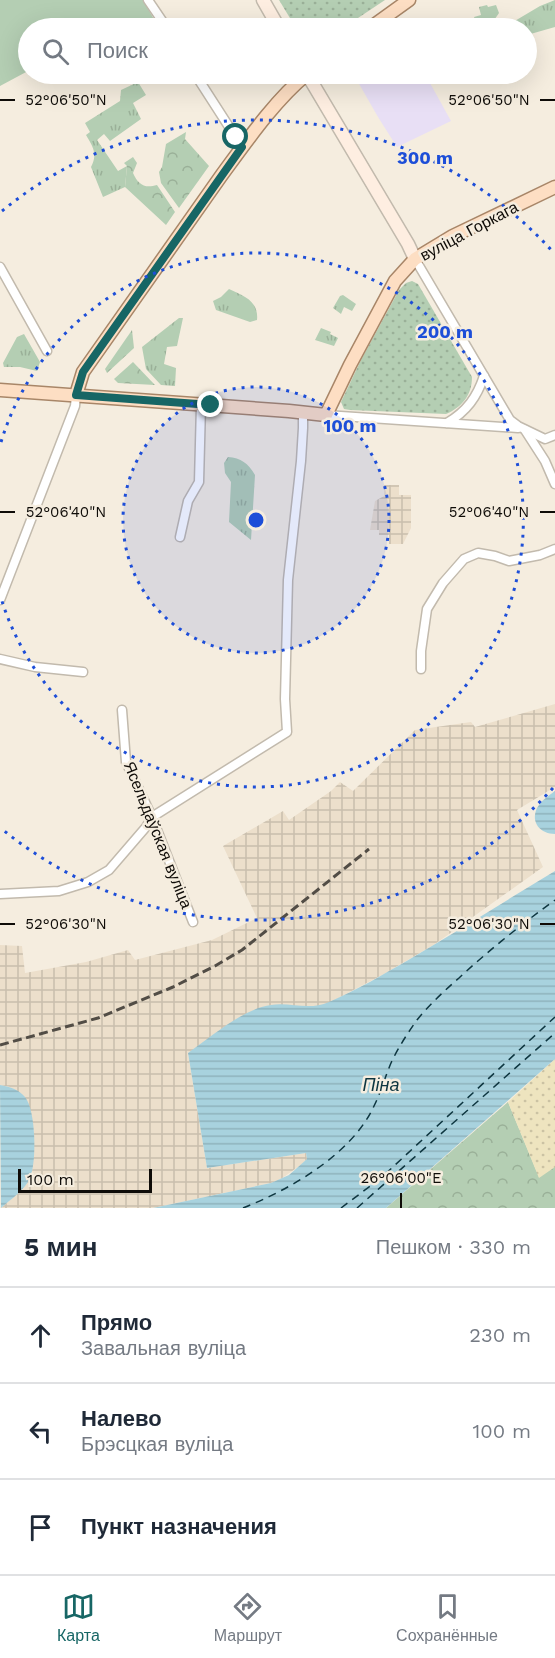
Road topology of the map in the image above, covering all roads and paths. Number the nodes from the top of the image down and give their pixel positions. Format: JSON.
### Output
{"nodes":[{"id":1,"x":148,"y":0,"type":"edge"},
{"id":2,"x":263,"y":0,"type":"edge"},
{"id":3,"x":409,"y":0,"type":"edge"},
{"id":4,"x":160,"y":18,"type":"edge"},
{"id":5,"x":273,"y":18,"type":"edge"},
{"id":6,"x":384,"y":18,"type":"edge"},
{"id":7,"x":201,"y":84,"type":"edge"},
{"id":8,"x":294,"y":84,"type":"edge"},
{"id":9,"x":313,"y":84,"type":"edge"},
{"id":10,"x":242,"y":147,"type":"junction"},
{"id":11,"x":555,"y":187,"type":"edge"},
{"id":12,"x":415,"y":259,"type":"junction"},
{"id":13,"x":0,"y":267,"type":"edge"},
{"id":14,"x":47,"y":351,"type":"dead end"},
{"id":15,"x":484,"y":376,"type":"junction"},
{"id":16,"x":0,"y":390,"type":"edge"},
{"id":17,"x":76,"y":395,"type":"junction"},
{"id":18,"x":201,"y":405,"type":"junction"},
{"id":19,"x":303,"y":412,"type":"junction"},
{"id":20,"x":326,"y":415,"type":"junction"},
{"id":21,"x":446,"y":423,"type":"junction"},
{"id":22,"x":524,"y":429,"type":"junction"},
{"id":23,"x":555,"y":435,"type":"edge"},
{"id":24,"x":555,"y":484,"type":"edge"},
{"id":25,"x":180,"y":537,"type":"dead end"},
{"id":26,"x":555,"y":549,"type":"edge"},
{"id":27,"x":0,"y":600,"type":"edge"},
{"id":28,"x":0,"y":659,"type":"edge"},
{"id":29,"x":421,"y":669,"type":"dead end"},
{"id":30,"x":83,"y":672,"type":"dead end"},
{"id":31,"x":122,"y":710,"type":"dead end"},
{"id":32,"x":152,"y":817,"type":"junction"},
{"id":33,"x":0,"y":894,"type":"edge"},
{"id":34,"x":193,"y":922,"type":"dead end"}],
"edges":[{"from":1,"to":4,"type":"street"},
{"from":2,"to":5,"type":"main road"},
{"from":3,"to":6,"type":"main road"},
{"from":7,"to":10,"type":"street"},
{"from":8,"to":10,"type":"main road"},
{"from":9,"to":12,"type":"main road"},
{"from":10,"to":17,"type":"main road"},
{"from":11,"to":12,"type":"main road","name":"вуліца Горкага"},
{"from":12,"to":15,"type":"street"},
{"from":12,"to":20,"type":"main road","name":"вуліца Горкага"},
{"from":13,"to":14,"type":"street"},
{"from":15,"to":21,"type":"street"},
{"from":15,"to":22,"type":"street"},
{"from":16,"to":17,"type":"main road"},
{"from":17,"to":18,"type":"main road"},
{"from":17,"to":27,"type":"street"},
{"from":18,"to":19,"type":"main road"},
{"from":18,"to":25,"type":"street"},
{"from":19,"to":20,"type":"main road"},
{"from":19,"to":32,"type":"street"},
{"from":20,"to":21,"type":"street"},
{"from":21,"to":22,"type":"street"},
{"from":22,"to":23,"type":"street"},
{"from":22,"to":24,"type":"street"},
{"from":26,"to":29,"type":"street"},
{"from":28,"to":30,"type":"street"},
{"from":31,"to":32,"type":"street","name":"Ясельдаўская вуліца"},
{"from":32,"to":33,"type":"street"},
{"from":32,"to":34,"type":"street","name":"Ясельдаўская вуліца"}]}
